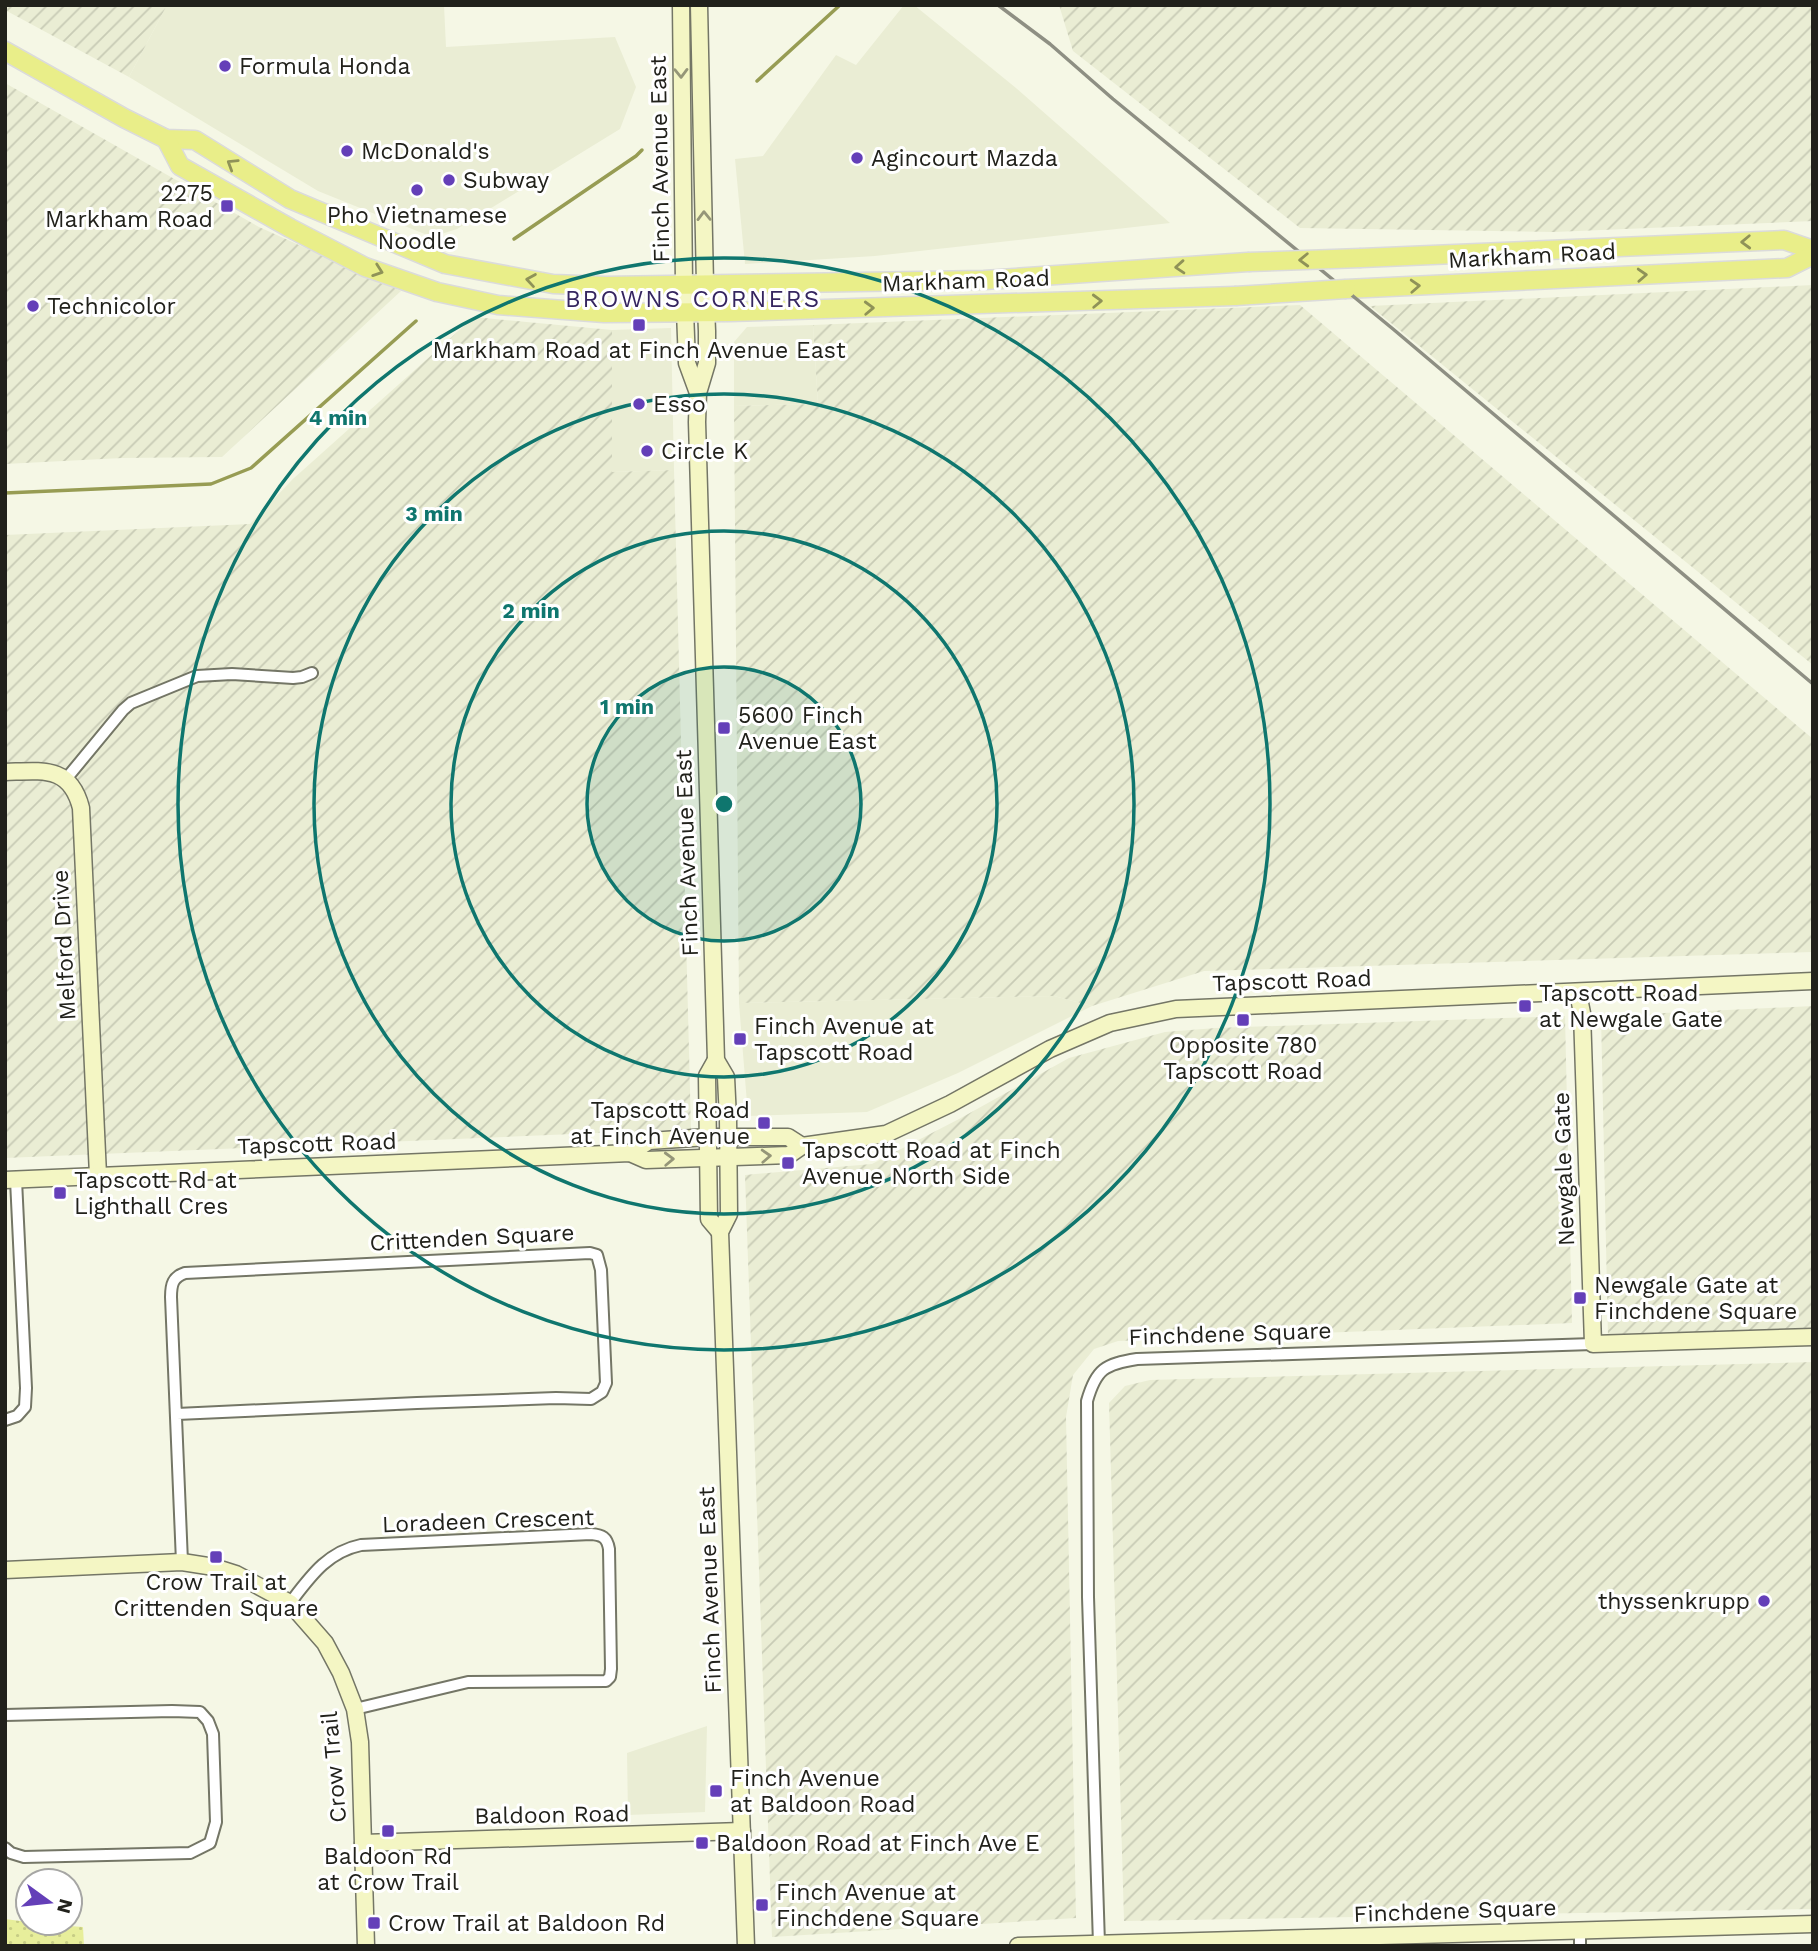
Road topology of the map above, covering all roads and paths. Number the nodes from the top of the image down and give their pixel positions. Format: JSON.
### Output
{"nodes":[{"id":1,"x":681,"y":5,"type":"edge"},
{"id":2,"x":699,"y":5,"type":"edge"},
{"id":3,"x":5,"y":51,"type":"edge"},
{"id":4,"x":166,"y":139,"type":"junction"},
{"id":5,"x":1813,"y":252,"type":"edge"},
{"id":6,"x":705,"y":284,"type":"junction"},
{"id":7,"x":684,"y":285,"type":"junction"},
{"id":8,"x":685,"y":311,"type":"junction"},
{"id":9,"x":706,"y":312,"type":"junction"},
{"id":10,"x":698,"y":393,"type":"junction"},
{"id":11,"x":312,"y":673,"type":"dead end"},
{"id":12,"x":5,"y":772,"type":"edge"},
{"id":13,"x":65,"y":779,"type":"junction"},
{"id":14,"x":1813,"y":981,"type":"edge"},
{"id":15,"x":1578,"y":993,"type":"junction"},
{"id":16,"x":716,"y":1060,"type":"junction"},
{"id":17,"x":708,"y":1137,"type":"junction"},
{"id":18,"x":728,"y":1137,"type":"junction"},
{"id":19,"x":802,"y":1146,"type":"junction"},
{"id":20,"x":630,"y":1153,"type":"junction"},
{"id":21,"x":709,"y":1158,"type":"junction"},
{"id":22,"x":728,"y":1158,"type":"junction"},
{"id":23,"x":98,"y":1175,"type":"junction"},
{"id":24,"x":11,"y":1180,"type":"edge"},
{"id":25,"x":720,"y":1232,"type":"junction"},
{"id":26,"x":1813,"y":1337,"type":"edge"},
{"id":27,"x":1593,"y":1344,"type":"junction"},
{"id":28,"x":177,"y":1414,"type":"junction"},
{"id":29,"x":5,"y":1420,"type":"edge"},
{"id":30,"x":182,"y":1562,"type":"junction"},
{"id":31,"x":5,"y":1570,"type":"edge"},
{"id":32,"x":290,"y":1603,"type":"junction"},
{"id":33,"x":355,"y":1709,"type":"junction"},
{"id":34,"x":5,"y":1715,"type":"edge"},
{"id":35,"x":742,"y":1831,"type":"junction"},
{"id":36,"x":363,"y":1843,"type":"junction"},
{"id":37,"x":5,"y":1848,"type":"edge"},
{"id":38,"x":1813,"y":1924,"type":"edge"},
{"id":39,"x":1580,"y":1938,"type":"edge"},
{"id":40,"x":1099,"y":1944,"type":"junction"},
{"id":41,"x":366,"y":1946,"type":"edge"},
{"id":42,"x":746,"y":1946,"type":"edge"},
{"id":43,"x":1018,"y":1946,"type":"edge"}],
"edges":[{"from":1,"to":7,"type":"street","name":"Finch Avenue East","one_way":true},
{"from":6,"to":2,"type":"street","name":"Finch Avenue East","one_way":true},
{"from":3,"to":4,"type":"main road","name":"Markham Road"},
{"from":7,"to":4,"type":"main road","name":"Markham Road","one_way":true},
{"from":4,"to":8,"type":"main road","name":"Markham Road","one_way":true},
{"from":5,"to":6,"type":"main road","name":"Markham Road","one_way":true,"bridge":true},
{"from":9,"to":5,"type":"main road","name":"Markham Road","one_way":true,"bridge":true},
{"from":6,"to":7,"type":"main road","name":"Markham Road"},
{"from":6,"to":9,"type":"street","name":"Finch Avenue East"},
{"from":7,"to":8,"type":"street","name":"Finch Avenue East"},
{"from":8,"to":9,"type":"main road","name":"Markham Road"},
{"from":8,"to":10,"type":"street","name":"Finch Avenue East"},
{"from":9,"to":10,"type":"street","name":"Finch Avenue East"},
{"from":10,"to":16,"type":"street","name":"Finch Avenue East"},
{"from":11,"to":13,"type":"street"},
{"from":12,"to":13,"type":"street"},
{"from":13,"to":23,"type":"street","name":"Melford Drive"},
{"from":14,"to":15,"type":"street","name":"Tapscott Road"},
{"from":15,"to":19,"type":"street","name":"Tapscott Road"},
{"from":15,"to":27,"type":"street","name":"Newgale Gate"},
{"from":16,"to":17,"type":"street","name":"Finch Avenue East"},
{"from":16,"to":18,"type":"street","name":"Finch Avenue East"},
{"from":17,"to":18,"type":"street","name":"Tapscott Road"},
{"from":17,"to":20,"type":"street","name":"Tapscott Road"},
{"from":17,"to":21,"type":"street","name":"Finch Avenue East"},
{"from":18,"to":19,"type":"street","name":"Tapscott Road"},
{"from":18,"to":22,"type":"street","name":"Finch Avenue East"},
{"from":22,"to":19,"type":"street","name":"Tapscott Road","one_way":true},
{"from":20,"to":21,"type":"street","name":"Tapscott Road","one_way":true},
{"from":20,"to":23,"type":"street","name":"Tapscott Road"},
{"from":21,"to":22,"type":"street","name":"Tapscott Road"},
{"from":21,"to":25,"type":"street","name":"Finch Avenue East"},
{"from":22,"to":25,"type":"street","name":"Finch Avenue East"},
{"from":23,"to":24,"type":"street","name":"Tapscott Road"},
{"from":24,"to":29,"type":"street"},
{"from":25,"to":35,"type":"street","name":"Finch Avenue East"},
{"from":26,"to":27,"type":"street","name":"Finchdene Square"},
{"from":27,"to":40,"type":"street","name":"Finchdene Square"},
{"from":28,"to":28,"type":"street","name":"Crittenden Square"},
{"from":28,"to":30,"type":"street","name":"Crittenden Square"},
{"from":30,"to":31,"type":"street","name":"Crow Trail"},
{"from":30,"to":32,"type":"street","name":"Crow Trail"},
{"from":32,"to":33,"type":"street","name":"Crow Trail"},
{"from":32,"to":33,"type":"street","name":"Loradeen Crescent"},
{"from":33,"to":36,"type":"street","name":"Crow Trail"},
{"from":34,"to":37,"type":"street"},
{"from":35,"to":36,"type":"street","name":"Baldoon Road"},
{"from":35,"to":42,"type":"street","name":"Finch Avenue East"},
{"from":36,"to":41,"type":"street","name":"Crow Trail"},
{"from":38,"to":39,"type":"street","name":"Finchdene Square"},
{"from":39,"to":40,"type":"street","name":"Finchdene Square"},
{"from":40,"to":43,"type":"street","name":"Finchdene Square"}]}
